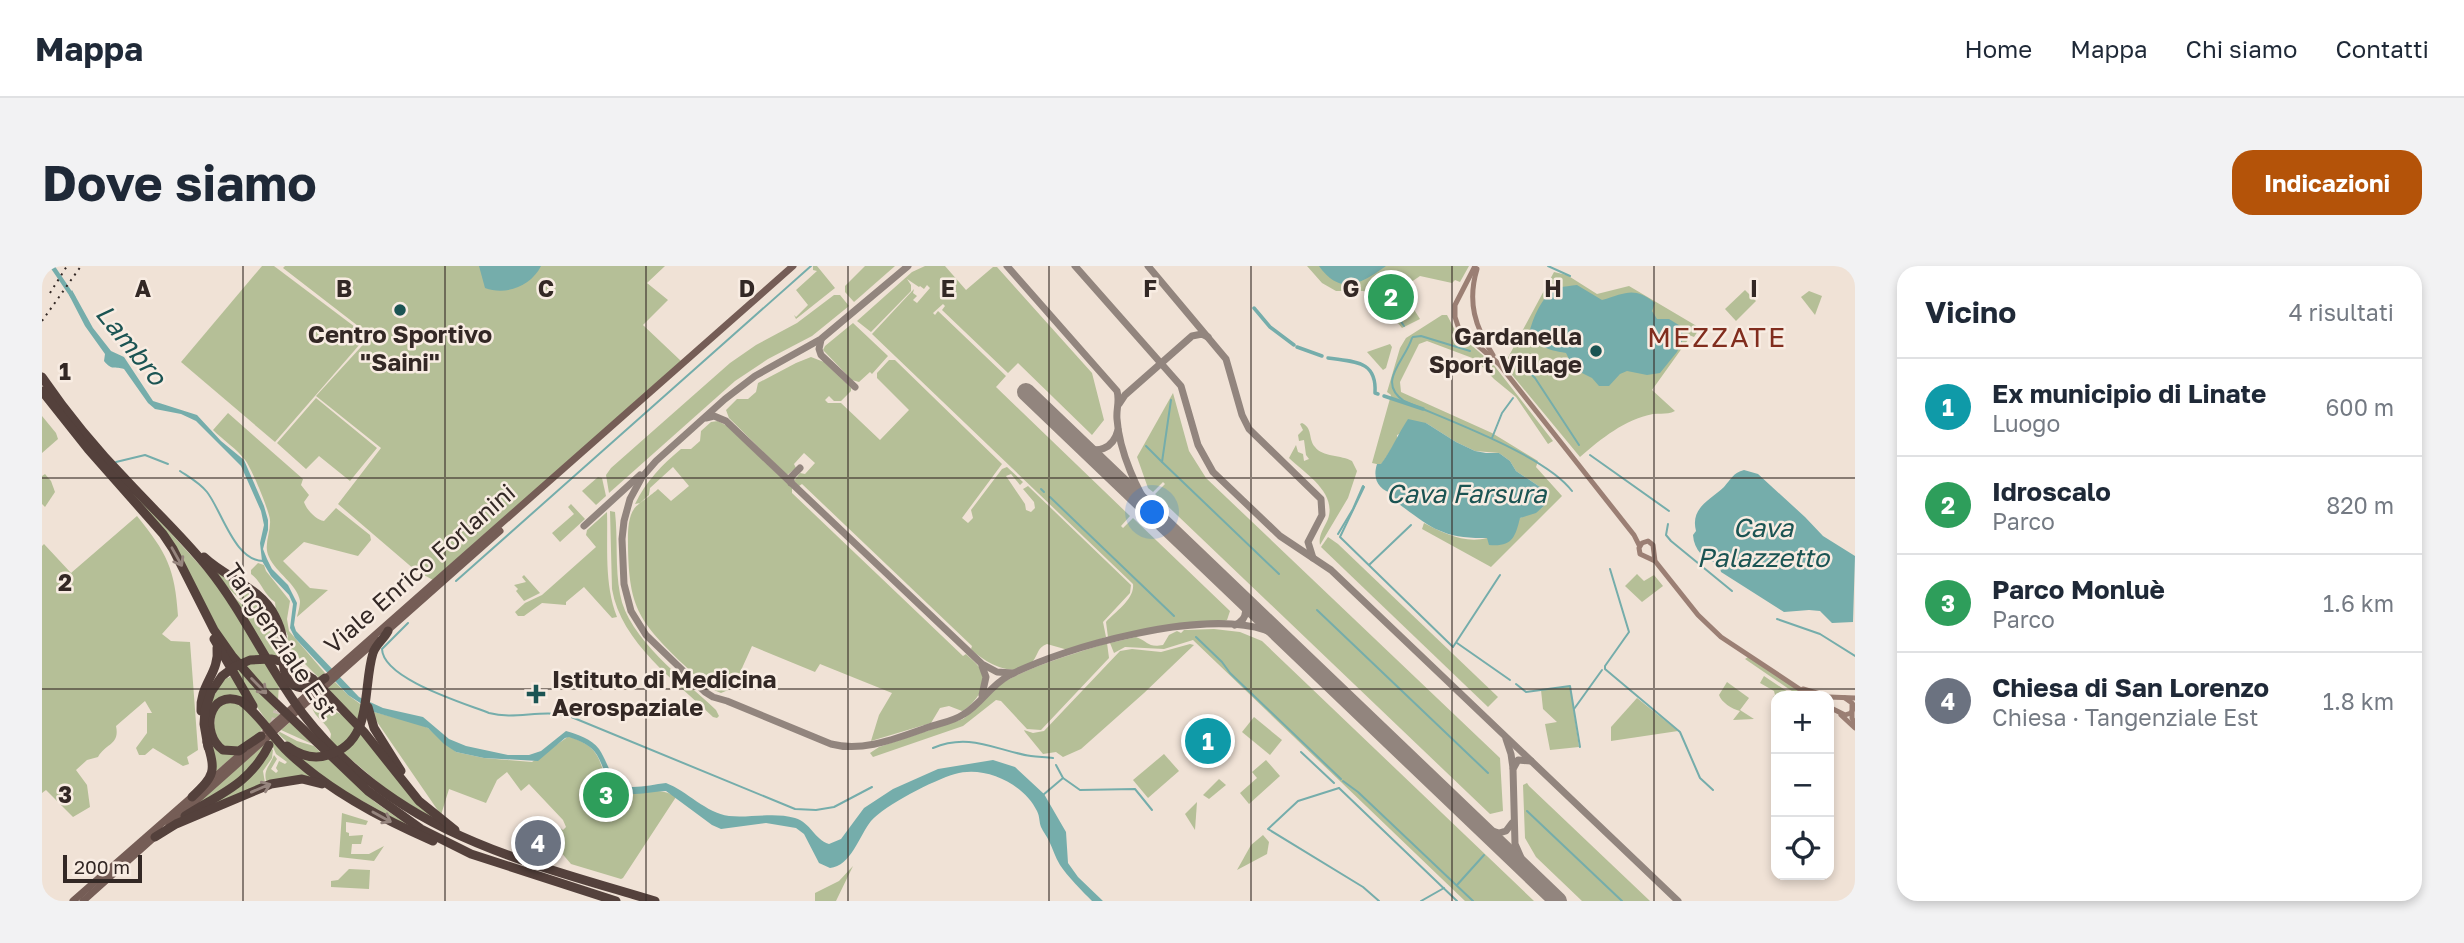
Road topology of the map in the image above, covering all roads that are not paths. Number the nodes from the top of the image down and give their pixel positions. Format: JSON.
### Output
{"nodes":[{"id":1,"x":793,"y":266,"type":"edge"},
{"id":2,"x":800,"y":266,"type":"edge"},
{"id":3,"x":1477,"y":266,"type":"edge"},
{"id":4,"x":1459,"y":296,"type":"junction"},
{"id":5,"x":1472,"y":303,"type":"junction"},
{"id":6,"x":1477,"y":325,"type":"junction"},
{"id":7,"x":1465,"y":336,"type":"junction"},
{"id":8,"x":1499,"y":364,"type":"junction"},
{"id":9,"x":42,"y":377,"type":"edge"},
{"id":10,"x":42,"y":391,"type":"edge"},
{"id":11,"x":185,"y":540,"type":"junction"},
{"id":12,"x":1641,"y":544,"type":"junction"},
{"id":13,"x":1652,"y":557,"type":"junction"},
{"id":14,"x":199,"y":604,"type":"junction"},
{"id":15,"x":279,"y":625,"type":"junction"},
{"id":16,"x":388,"y":631,"type":"junction"},
{"id":17,"x":215,"y":640,"type":"junction"},
{"id":18,"x":230,"y":660,"type":"junction"},
{"id":19,"x":331,"y":676,"type":"junction"},
{"id":20,"x":1788,"y":683,"type":"junction"},
{"id":21,"x":1802,"y":691,"type":"edge"},
{"id":22,"x":1813,"y":691,"type":"edge"},
{"id":23,"x":1834,"y":697,"type":"edge"},
{"id":24,"x":1845,"y":698,"type":"junction"},
{"id":25,"x":1855,"y":698,"type":"edge"},
{"id":26,"x":367,"y":704,"type":"junction"},
{"id":27,"x":1854,"y":707,"type":"edge"},
{"id":28,"x":1834,"y":710,"type":"edge"},
{"id":29,"x":278,"y":711,"type":"tunnel mouth"},
{"id":30,"x":1839,"y":713,"type":"junction"},
{"id":31,"x":263,"y":723,"type":"junction"},
{"id":32,"x":1855,"y":726,"type":"edge"},
{"id":33,"x":261,"y":736,"type":"junction"},
{"id":34,"x":275,"y":742,"type":"junction"},
{"id":35,"x":208,"y":747,"type":"junction"},
{"id":36,"x":339,"y":760,"type":"junction"},
{"id":37,"x":346,"y":796,"type":"junction"},
{"id":38,"x":192,"y":797,"type":"junction"},
{"id":39,"x":426,"y":807,"type":"junction"},
{"id":40,"x":155,"y":837,"type":"junction"},
{"id":41,"x":517,"y":857,"type":"junction"},
{"id":42,"x":129,"y":863,"type":"junction"},
{"id":43,"x":500,"y":865,"type":"junction"},
{"id":44,"x":611,"y":900,"type":"edge"},
{"id":45,"x":653,"y":900,"type":"edge"},
{"id":46,"x":73,"y":901,"type":"edge"},
{"id":47,"x":83,"y":901,"type":"edge"}],
"edges":[{"from":1,"to":19,"type":"main road","name":"Viale Enrico Forlanini"},
{"from":2,"to":16,"type":"main road","name":"Viale Enrico Forlanini"},
{"from":3,"to":4,"type":"main road"},
{"from":3,"to":5,"type":"main road"},
{"from":4,"to":5,"type":"main road"},
{"from":4,"to":7,"type":"main road"},
{"from":5,"to":6,"type":"main road"},
{"from":6,"to":7,"type":"main road"},
{"from":6,"to":8,"type":"main road"},
{"from":7,"to":8,"type":"main road"},
{"from":8,"to":12,"type":"main road"},
{"from":9,"to":11,"type":"highway","name":"Tangenziale Est"},
{"from":10,"to":14,"type":"highway","name":"Tangenziale Est","one_way":true},
{"from":11,"to":15,"type":"highway"},
{"from":11,"to":36,"type":"highway","name":"Tangenziale Est"},
{"from":12,"to":13,"type":"main road"},
{"from":12,"to":13,"type":"main road"},
{"from":13,"to":20,"type":"main road"},
{"from":14,"to":17,"type":"highway"},
{"from":14,"to":18,"type":"highway","name":"Tangenziale Est"},
{"from":15,"to":19,"type":"highway"},
{"from":15,"to":29,"type":"highway"},
{"from":16,"to":19,"type":"main road","name":"Viale Enrico Forlanini"},
{"from":16,"to":26,"type":"highway"},
{"from":17,"to":18,"type":"highway"},
{"from":17,"to":35,"type":"highway"},
{"from":18,"to":31,"type":"highway"},
{"from":18,"to":36,"type":"highway","name":"Tangenziale Est","one_way":true},
{"from":19,"to":33,"type":"main road","name":"Viale Enrico Forlanini"},
{"from":19,"to":40,"type":"main road","name":"Viale Enrico Forlanini"},
{"from":20,"to":21,"type":"main road"},
{"from":20,"to":22,"type":"main road"},
{"from":23,"to":24,"type":"main road"},
{"from":24,"to":25,"type":"main road"},
{"from":24,"to":27,"type":"main road"},
{"from":24,"to":30,"type":"main road"},
{"from":26,"to":34,"type":"highway"},
{"from":26,"to":39,"type":"highway"},
{"from":27,"to":30,"type":"main road"},
{"from":27,"to":32,"type":"main road"},
{"from":28,"to":30,"type":"main road"},
{"from":30,"to":32,"type":"main road"},
{"from":31,"to":33,"type":"highway"},
{"from":31,"to":34,"type":"highway"},
{"from":33,"to":38,"type":"main road","name":"Viale Enrico Forlanini"},
{"from":34,"to":37,"type":"highway"},
{"from":34,"to":40,"type":"highway"},
{"from":35,"to":38,"type":"highway"},
{"from":35,"to":39,"type":"highway"},
{"from":36,"to":41,"type":"highway","name":"Tangenziale Est"},
{"from":36,"to":43,"type":"highway","name":"Tangenziale Est"},
{"from":40,"to":37,"type":"highway","one_way":true},
{"from":37,"to":43,"type":"highway","one_way":true},
{"from":38,"to":42,"type":"main road","name":"Viale Enrico Forlanini"},
{"from":39,"to":41,"type":"highway"},
{"from":40,"to":42,"type":"main road","name":"Viale Enrico Forlanini"},
{"from":41,"to":45,"type":"highway","name":"Tangenziale Est"},
{"from":42,"to":46,"type":"main road","name":"Viale Enrico Forlanini"},
{"from":42,"to":47,"type":"main road","name":"Viale Enrico Forlanini"},
{"from":43,"to":44,"type":"highway","name":"Tangenziale Est"}]}
